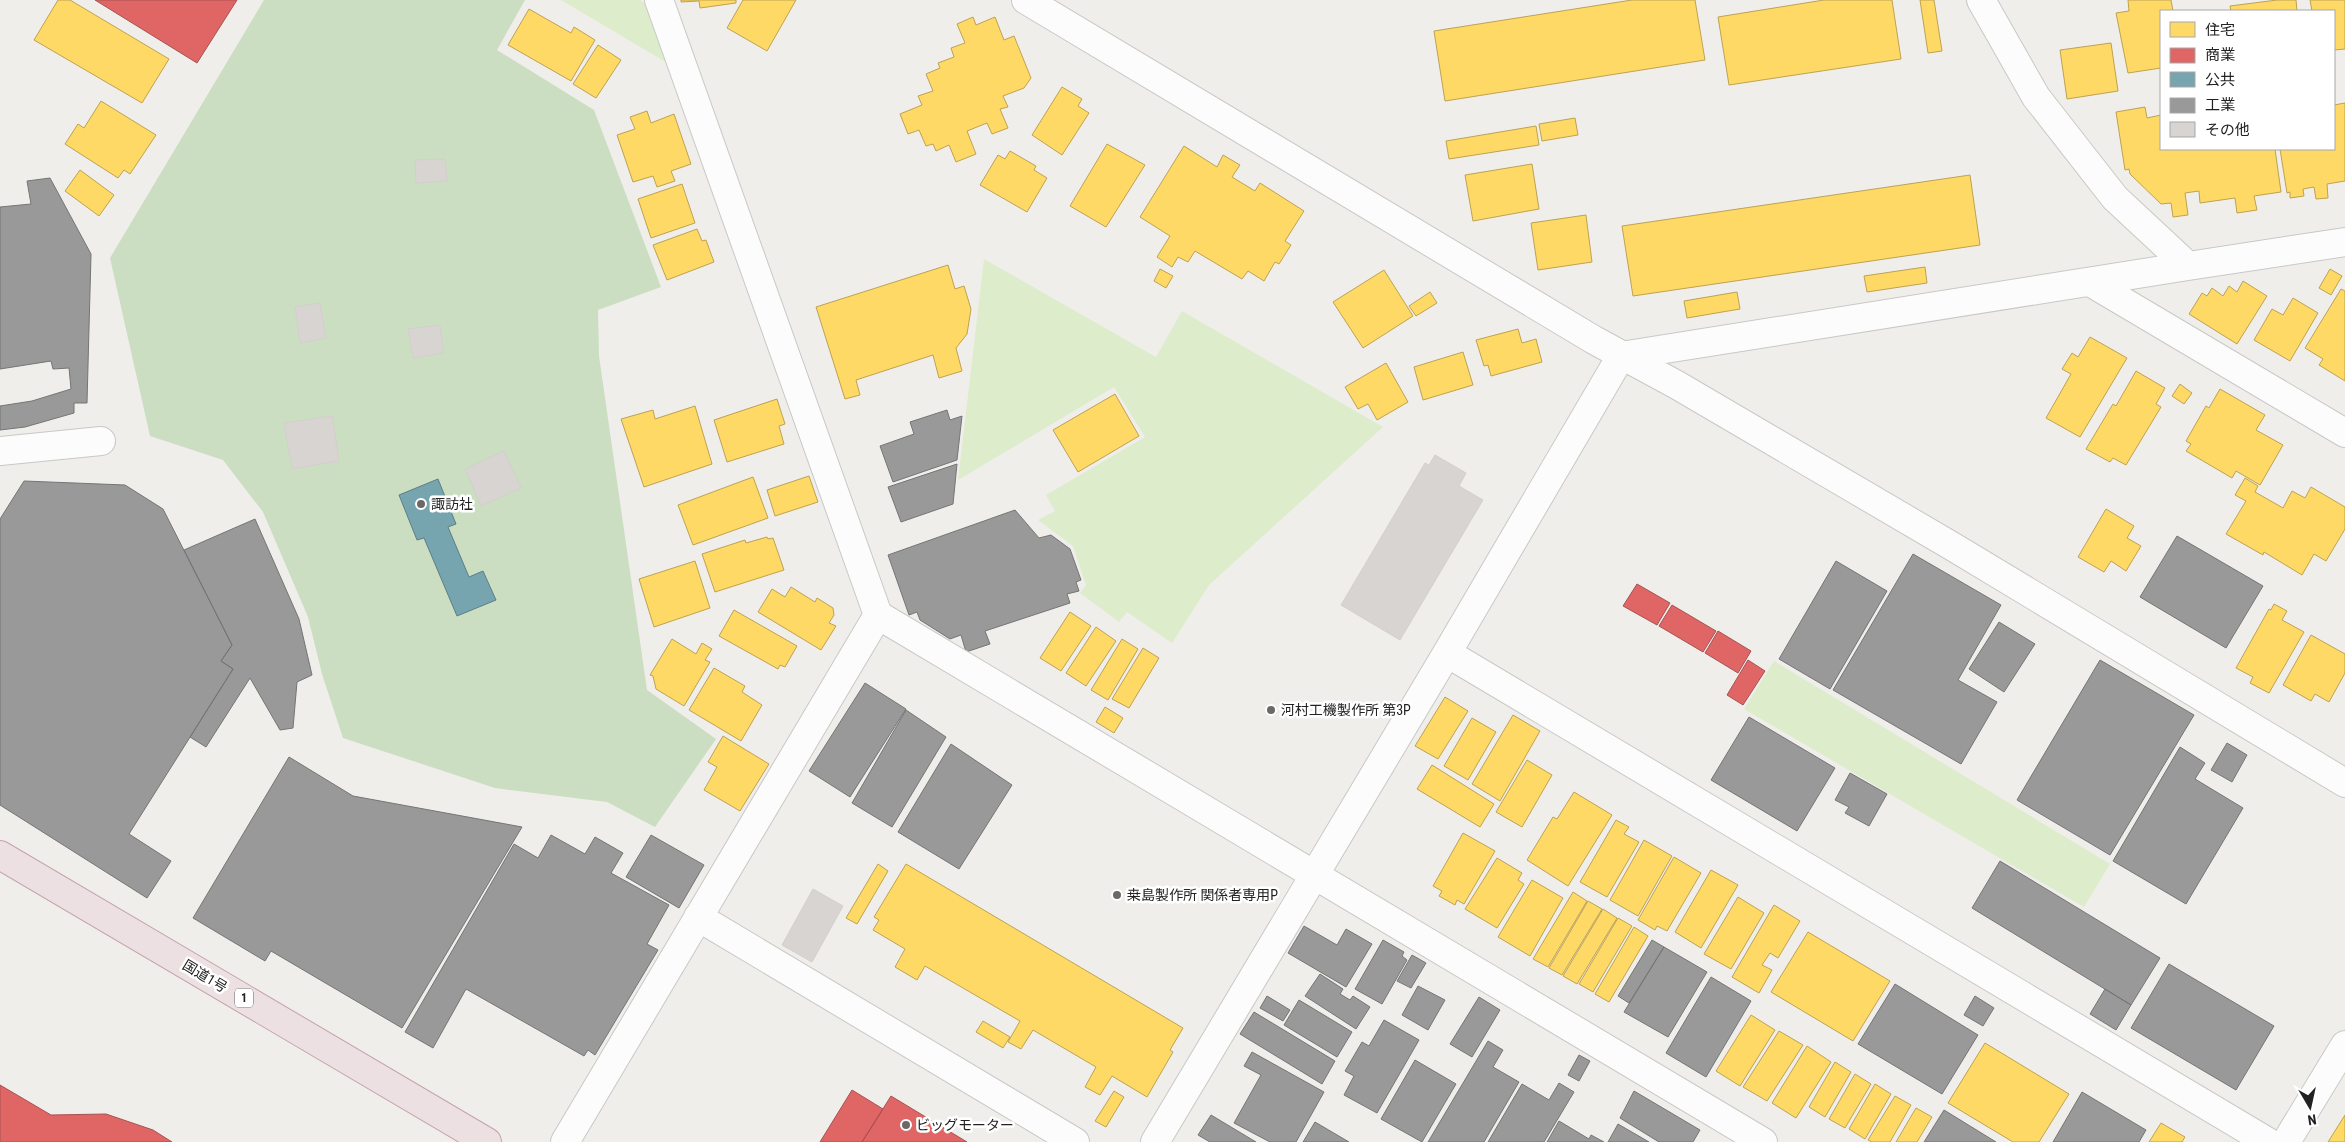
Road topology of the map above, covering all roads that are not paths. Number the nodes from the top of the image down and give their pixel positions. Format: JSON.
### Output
{"nodes":[{"id":1,"x":659,"y":0,"type":"edge"},
{"id":2,"x":1026,"y":0,"type":"edge"},
{"id":3,"x":1981,"y":0,"type":"edge"},
{"id":4,"x":2345,"y":242,"type":"edge"},
{"id":5,"x":2188,"y":266,"type":"junction"},
{"id":6,"x":2090,"y":282,"type":"junction"},
{"id":7,"x":1621,"y":356,"type":"junction"},
{"id":8,"x":2345,"y":433,"type":"edge"},
{"id":9,"x":101,"y":441,"type":"dead end"},
{"id":10,"x":0,"y":451,"type":"edge"},
{"id":11,"x":878,"y":615,"type":"junction"},
{"id":12,"x":1447,"y":653,"type":"junction"},
{"id":13,"x":2345,"y":783,"type":"edge"},
{"id":14,"x":0,"y":855,"type":"edge"},
{"id":15,"x":1312,"y":875,"type":"junction"},
{"id":16,"x":698,"y":917,"type":"junction"},
{"id":17,"x":2345,"y":1044,"type":"edge"},
{"id":18,"x":487,"y":1142,"type":"edge"},
{"id":19,"x":565,"y":1142,"type":"edge"},
{"id":20,"x":1075,"y":1142,"type":"edge"},
{"id":21,"x":1155,"y":1142,"type":"edge"},
{"id":22,"x":1763,"y":1142,"type":"edge"},
{"id":23,"x":2268,"y":1142,"type":"edge"},
{"id":24,"x":2286,"y":1142,"type":"edge"}],
"edges":[{"from":1,"to":11,"type":"street"},
{"from":2,"to":7,"type":"street"},
{"from":3,"to":5,"type":"street"},
{"from":4,"to":5,"type":"street"},
{"from":5,"to":6,"type":"street"},
{"from":6,"to":7,"type":"street"},
{"from":6,"to":8,"type":"street"},
{"from":7,"to":12,"type":"street"},
{"from":7,"to":13,"type":"street"},
{"from":9,"to":10,"type":"street"},
{"from":11,"to":15,"type":"street"},
{"from":11,"to":16,"type":"street"},
{"from":12,"to":15,"type":"street"},
{"from":12,"to":23,"type":"street"},
{"from":14,"to":18,"type":"highway","name":"国道1号","number":"1"},
{"from":15,"to":21,"type":"street"},
{"from":15,"to":22,"type":"street"},
{"from":16,"to":19,"type":"street"},
{"from":16,"to":20,"type":"street"},
{"from":17,"to":24,"type":"street"}]}
